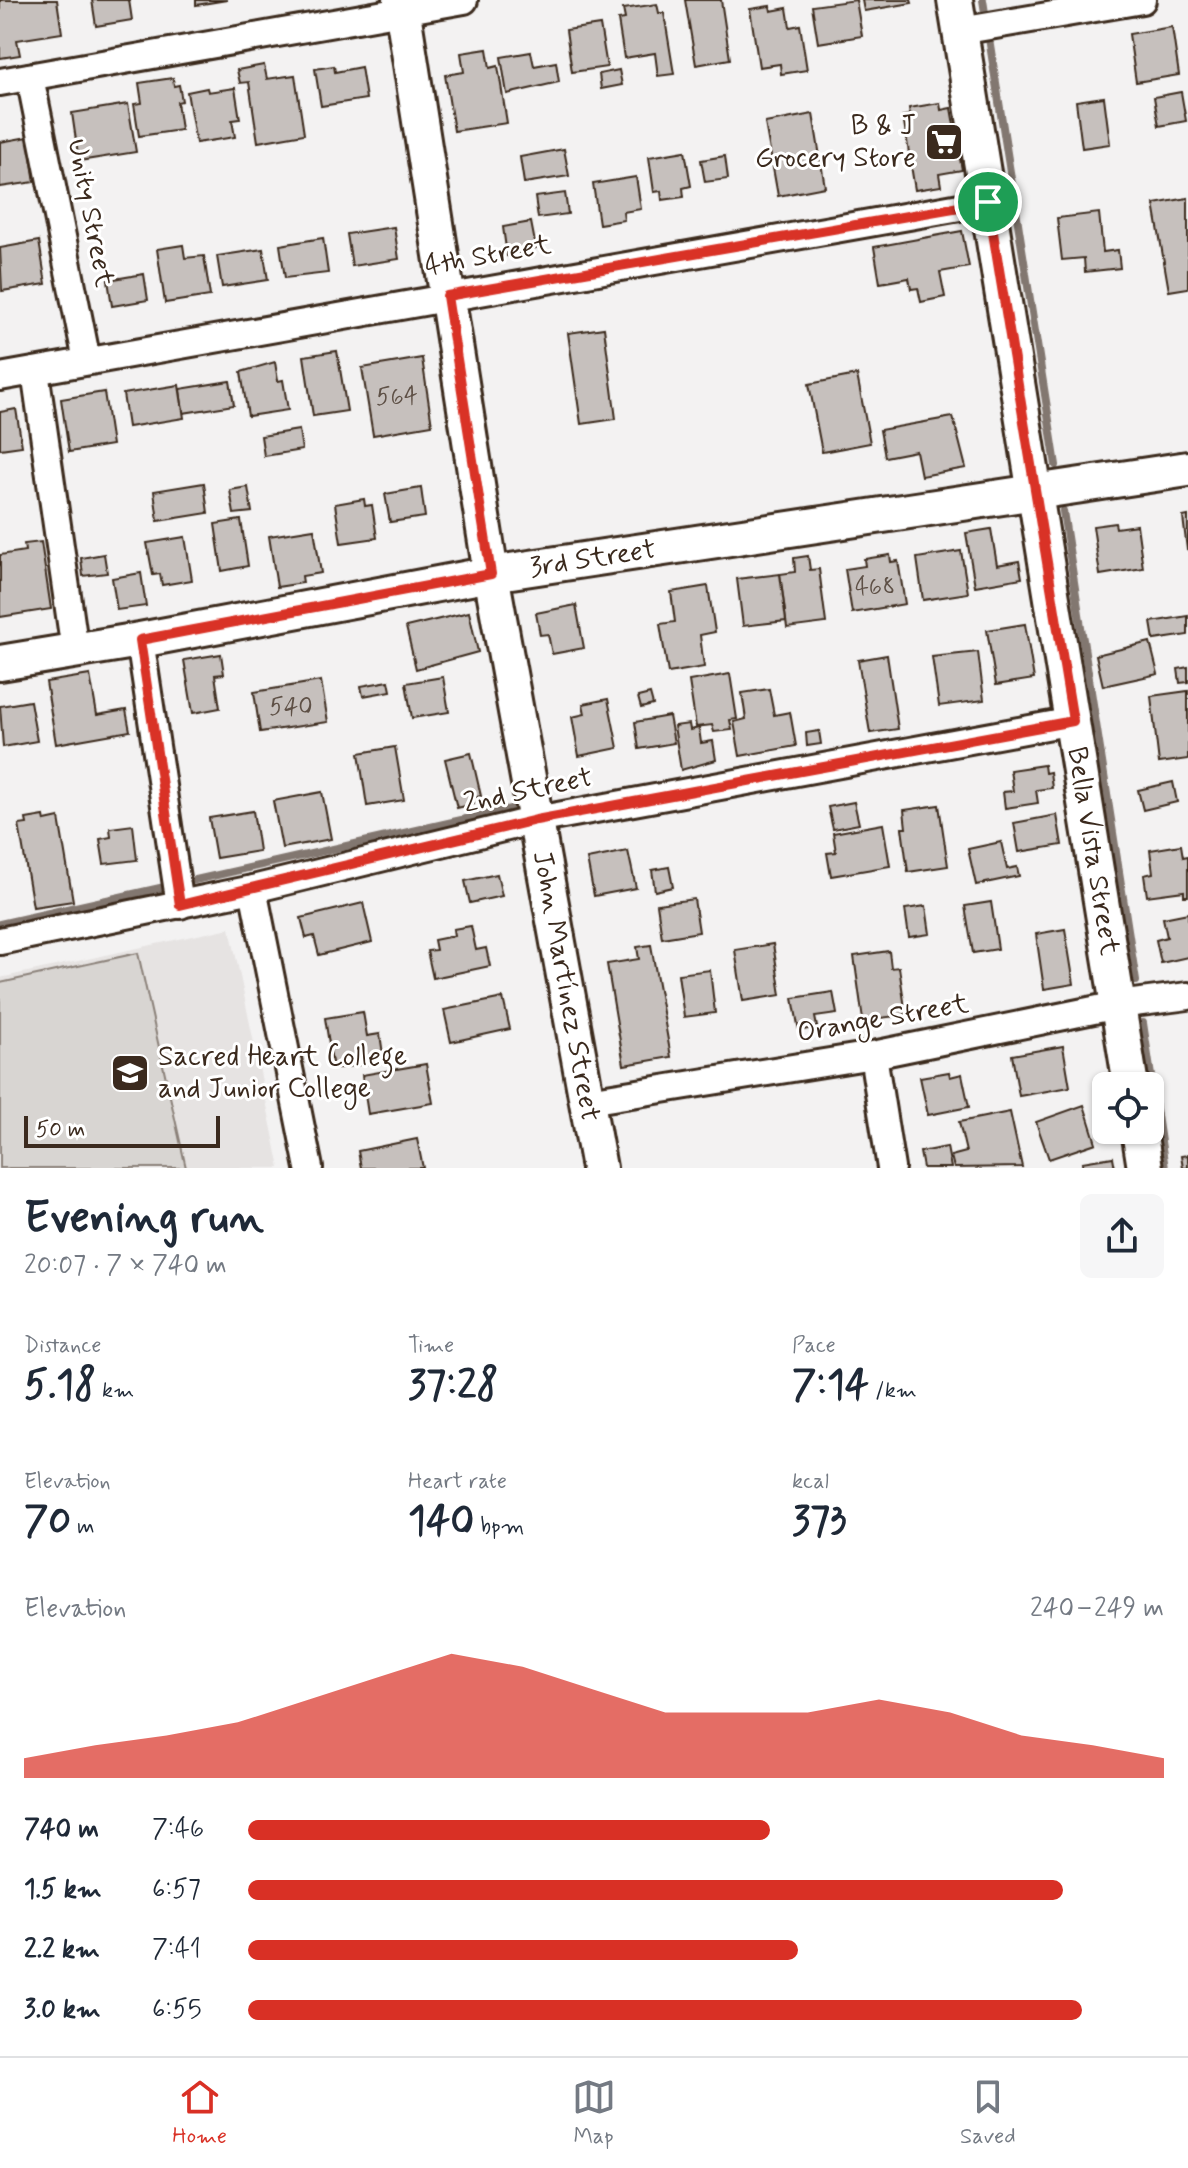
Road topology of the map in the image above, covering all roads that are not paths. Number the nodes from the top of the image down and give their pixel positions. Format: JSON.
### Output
{"nodes":[{"id":1,"x":464,"y":0,"type":"edge"},
{"id":2,"x":1142,"y":0,"type":"edge"},
{"id":3,"x":402,"y":6,"type":"edge"},
{"id":4,"x":957,"y":16,"type":"edge"},
{"id":5,"x":30,"y":77,"type":"junction"},
{"id":6,"x":0,"y":82,"type":"edge"},
{"id":7,"x":988,"y":202,"type":"junction"},
{"id":8,"x":447,"y":296,"type":"junction"},
{"id":9,"x":87,"y":361,"type":"junction"},
{"id":10,"x":35,"y":371,"type":"junction"},
{"id":11,"x":0,"y":377,"type":"edge"},
{"id":12,"x":1188,"y":469,"type":"edge"},
{"id":13,"x":1034,"y":492,"type":"junction"},
{"id":14,"x":491,"y":574,"type":"junction"},
{"id":15,"x":140,"y":640,"type":"junction"},
{"id":16,"x":75,"y":651,"type":"junction"},
{"id":17,"x":0,"y":663,"type":"edge"},
{"id":18,"x":1073,"y":721,"type":"junction"},
{"id":19,"x":536,"y":820,"type":"junction"},
{"id":20,"x":253,"y":889,"type":"junction"},
{"id":21,"x":180,"y":905,"type":"junction"},
{"id":22,"x":0,"y":941,"type":"edge"},
{"id":23,"x":1188,"y":996,"type":"edge"},
{"id":24,"x":1118,"y":1005,"type":"junction"},
{"id":25,"x":873,"y":1055,"type":"junction"},
{"id":26,"x":1129,"y":1072,"type":"edge"},
{"id":27,"x":588,"y":1101,"type":"junction"},
{"id":28,"x":1141,"y":1144,"type":"edge"},
{"id":29,"x":309,"y":1168,"type":"edge"},
{"id":30,"x":598,"y":1168,"type":"edge"},
{"id":31,"x":891,"y":1168,"type":"edge"},
{"id":32,"x":1145,"y":1168,"type":"edge"}],
"edges":[{"from":1,"to":3,"type":"street"},
{"from":2,"to":4,"type":"street"},
{"from":3,"to":5,"type":"street"},
{"from":3,"to":8,"type":"street","name":"John Martínez Street"},
{"from":4,"to":7,"type":"street","name":"Bella Vista Street"},
{"from":5,"to":6,"type":"street"},
{"from":5,"to":9,"type":"street","name":"Unity Street"},
{"from":7,"to":8,"type":"street","name":"4th Street"},
{"from":7,"to":13,"type":"street","name":"Bella Vista Street"},
{"from":8,"to":9,"type":"street","name":"4th Street"},
{"from":8,"to":14,"type":"street","name":"John Martínez Street"},
{"from":9,"to":10,"type":"street","name":"4th Street"},
{"from":10,"to":11,"type":"street","name":"4th Street"},
{"from":10,"to":16,"type":"street"},
{"from":12,"to":13,"type":"street","name":"3rd Street"},
{"from":13,"to":14,"type":"street","name":"3rd Street"},
{"from":13,"to":18,"type":"street","name":"Bella Vista Street"},
{"from":14,"to":15,"type":"street","name":"3rd Street"},
{"from":14,"to":19,"type":"street","name":"John Martínez Street"},
{"from":15,"to":16,"type":"street","name":"3rd Street"},
{"from":15,"to":21,"type":"street"},
{"from":16,"to":17,"type":"street","name":"3rd Street"},
{"from":18,"to":19,"type":"street","name":"2nd Street"},
{"from":18,"to":24,"type":"street","name":"Bella Vista Street"},
{"from":19,"to":20,"type":"street","name":"2nd Street"},
{"from":19,"to":27,"type":"street","name":"John Martínez Street"},
{"from":20,"to":21,"type":"street","name":"2nd Street"},
{"from":20,"to":29,"type":"street"},
{"from":21,"to":22,"type":"street","name":"2nd Street"},
{"from":23,"to":24,"type":"street","name":"Orange Street"},
{"from":24,"to":25,"type":"street","name":"Orange Street"},
{"from":24,"to":26,"type":"street","name":"Bella Vista Street"},
{"from":25,"to":27,"type":"street","name":"Orange Street"},
{"from":25,"to":31,"type":"street"},
{"from":27,"to":30,"type":"street","name":"John Martínez Street"},
{"from":28,"to":32,"type":"street"}]}
